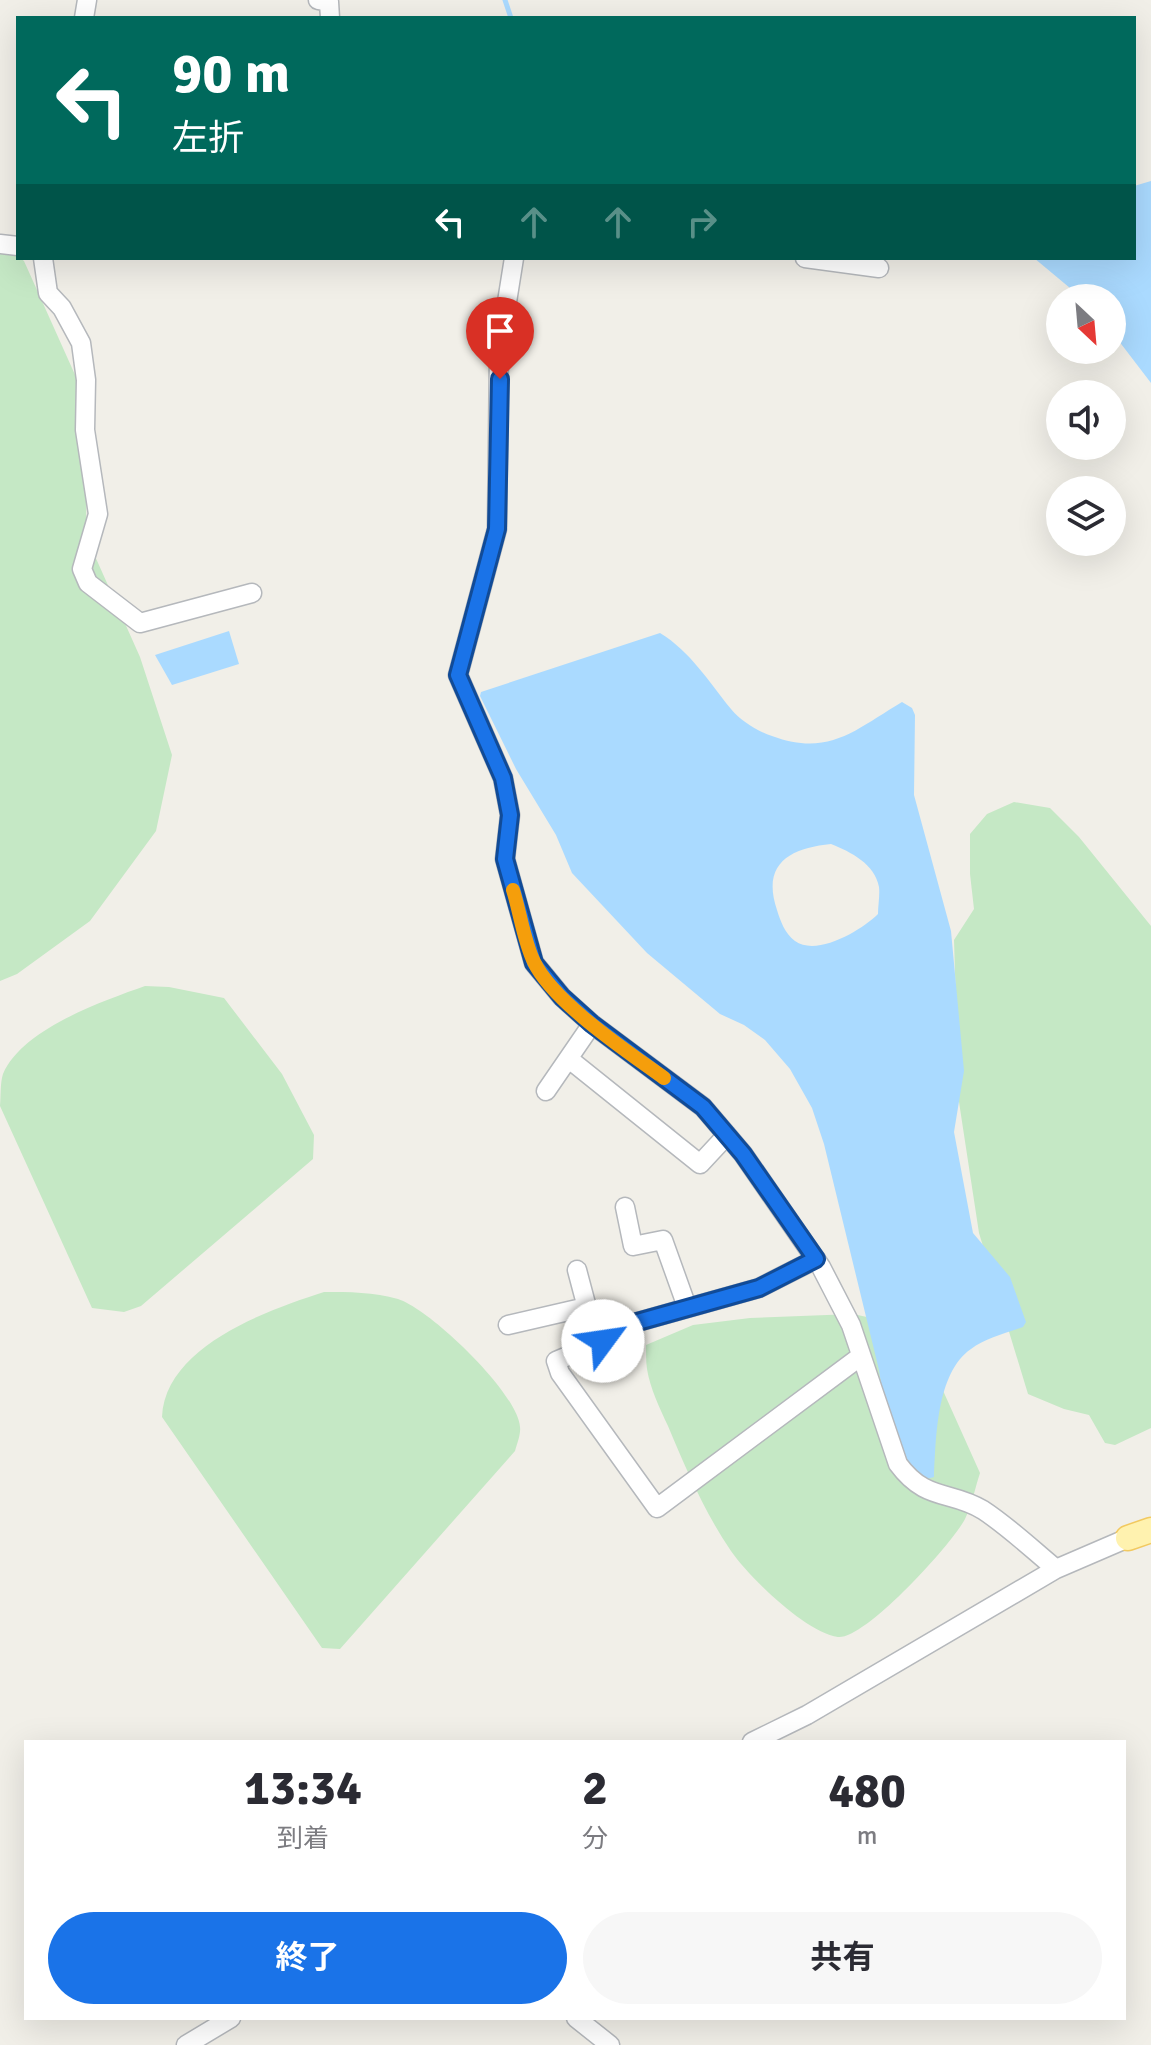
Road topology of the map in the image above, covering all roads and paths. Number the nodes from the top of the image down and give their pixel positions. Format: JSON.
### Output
{"nodes":[{"id":1,"x":318,"y":0,"type":"edge"},
{"id":2,"x":330,"y":16,"type":"edge"},
{"id":3,"x":43,"y":260,"type":"edge"},
{"id":4,"x":514,"y":260,"type":"edge"},
{"id":5,"x":820,"y":260,"type":"edge"},
{"id":6,"x":879,"y":268,"type":"dead end"},
{"id":7,"x":252,"y":593,"type":"dead end"},
{"id":8,"x":592,"y":1024,"type":"junction"},
{"id":9,"x":569,"y":1059,"type":"junction"},
{"id":10,"x":546,"y":1091,"type":"dead end"},
{"id":11,"x":727,"y":1135,"type":"junction"},
{"id":12,"x":625,"y":1207,"type":"dead end"},
{"id":13,"x":816,"y":1259,"type":"junction"},
{"id":14,"x":577,"y":1270,"type":"dead end"},
{"id":15,"x":586,"y":1307,"type":"junction"},
{"id":16,"x":687,"y":1307,"type":"junction"},
{"id":17,"x":508,"y":1325,"type":"dead end"},
{"id":18,"x":609,"y":1330,"type":"junction"},
{"id":19,"x":861,"y":1356,"type":"junction"},
{"id":20,"x":1140,"y":1534,"type":"edge"},
{"id":21,"x":1056,"y":1569,"type":"junction"},
{"id":22,"x":756,"y":1740,"type":"edge"},
{"id":23,"x":228,"y":2020,"type":"edge"},
{"id":24,"x":579,"y":2020,"type":"edge"},
{"id":25,"x":186,"y":2045,"type":"edge"},
{"id":26,"x":610,"y":2045,"type":"edge"}],
"edges":[{"from":1,"to":2,"type":"street"},
{"from":3,"to":7,"type":"street"},
{"from":4,"to":8,"type":"street"},
{"from":5,"to":6,"type":"street"},
{"from":8,"to":9,"type":"street"},
{"from":8,"to":11,"type":"street"},
{"from":9,"to":10,"type":"street"},
{"from":9,"to":11,"type":"street"},
{"from":11,"to":13,"type":"street"},
{"from":12,"to":16,"type":"street"},
{"from":13,"to":16,"type":"street"},
{"from":13,"to":19,"type":"street"},
{"from":14,"to":15,"type":"street"},
{"from":15,"to":17,"type":"street"},
{"from":15,"to":18,"type":"street"},
{"from":16,"to":18,"type":"street"},
{"from":18,"to":19,"type":"street"},
{"from":19,"to":21,"type":"street"},
{"from":20,"to":21,"type":"street"},
{"from":21,"to":22,"type":"street"},
{"from":23,"to":25,"type":"street"},
{"from":24,"to":26,"type":"street"}]}
